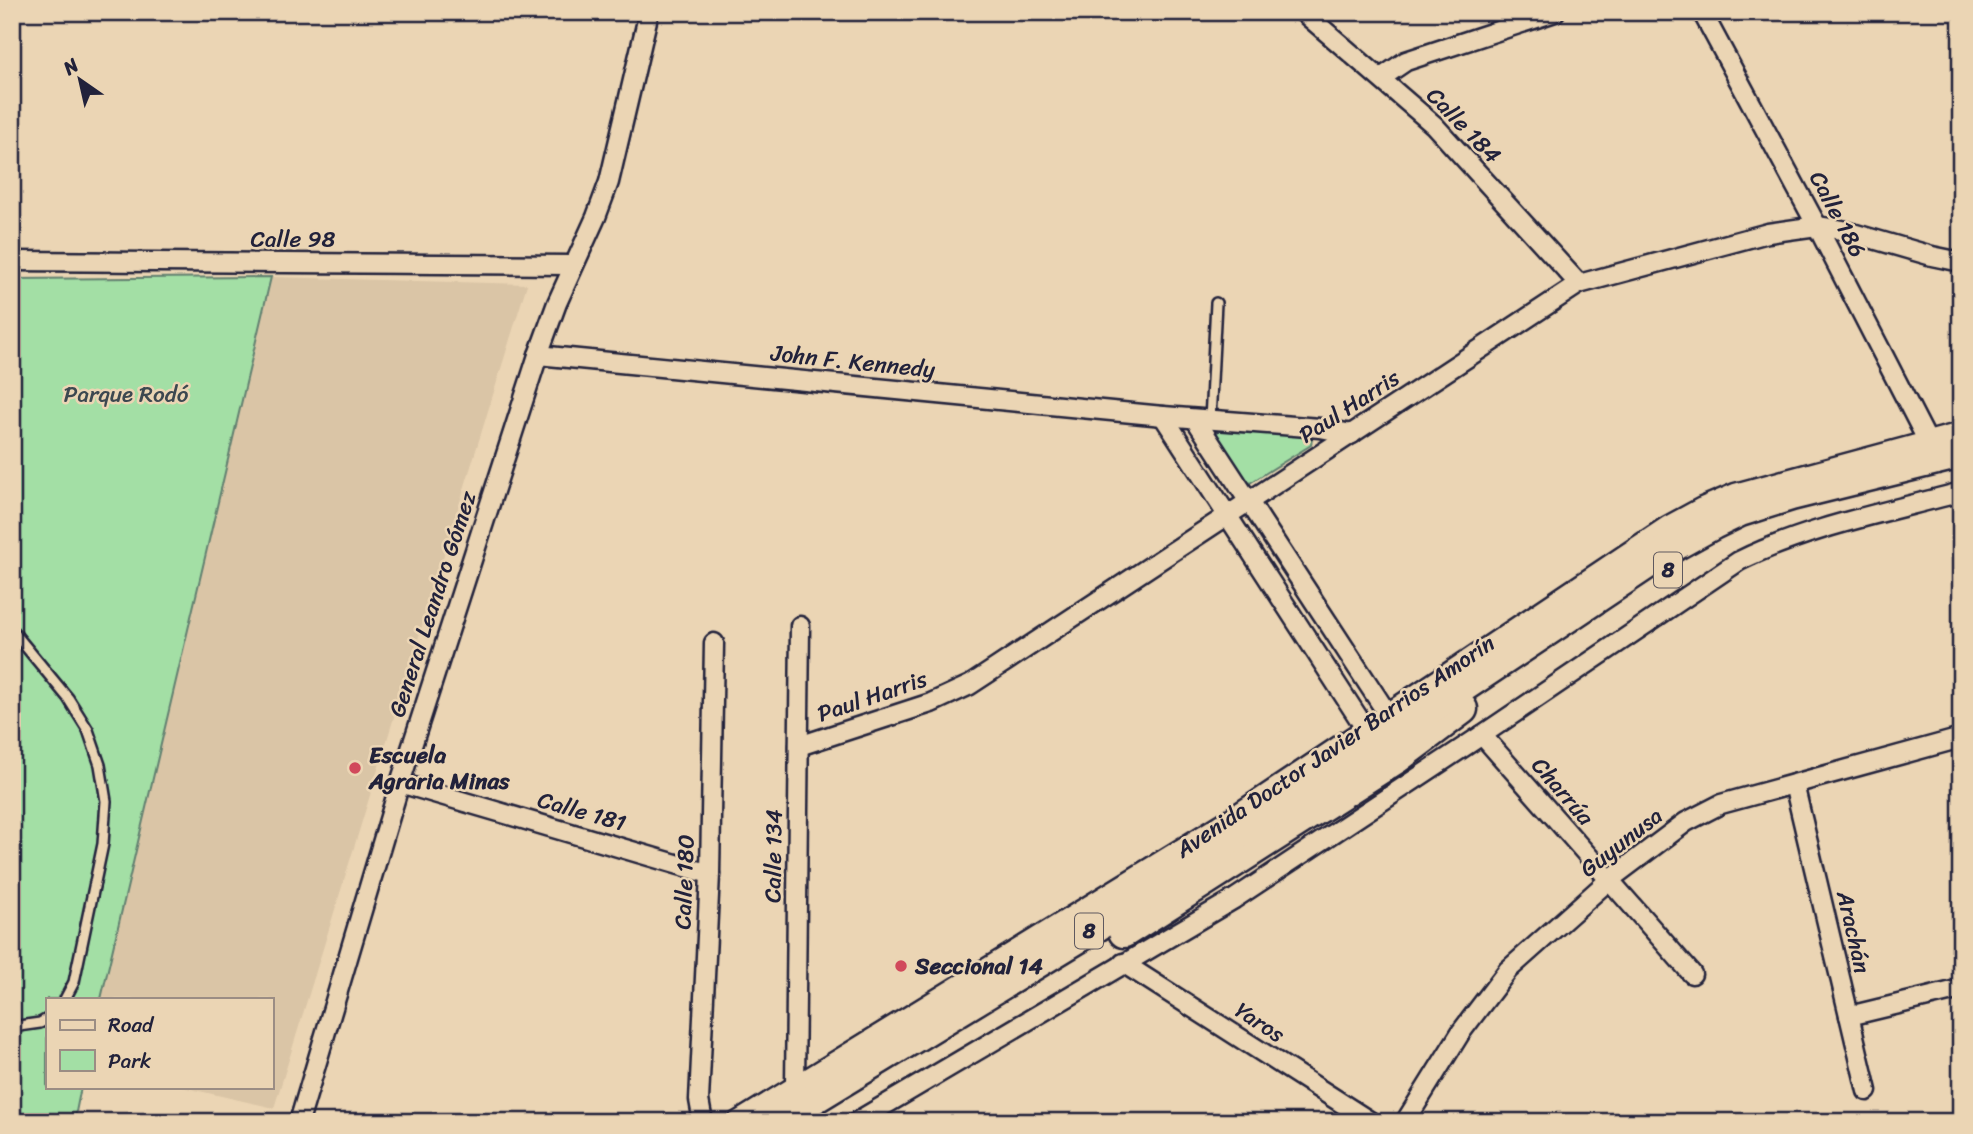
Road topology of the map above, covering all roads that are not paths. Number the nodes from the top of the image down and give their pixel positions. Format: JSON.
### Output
{"nodes":[{"id":1,"x":649,"y":12,"type":"edge"},
{"id":2,"x":1303,"y":12,"type":"edge"},
{"id":3,"x":1555,"y":12,"type":"edge"},
{"id":4,"x":1702,"y":12,"type":"edge"},
{"id":5,"x":1381,"y":78,"type":"junction"},
{"id":6,"x":1818,"y":226,"type":"junction"},
{"id":7,"x":12,"y":261,"type":"edge"},
{"id":8,"x":1961,"y":262,"type":"edge"},
{"id":9,"x":573,"y":265,"type":"junction"},
{"id":10,"x":1579,"y":284,"type":"junction"},
{"id":11,"x":1216,"y":303,"type":"dead end"},
{"id":12,"x":538,"y":355,"type":"junction"},
{"id":13,"x":1163,"y":416,"type":"junction"},
{"id":14,"x":1202,"y":419,"type":"junction"},
{"id":15,"x":1961,"y":432,"type":"edge"},
{"id":16,"x":1352,"y":434,"type":"junction"},
{"id":17,"x":1927,"y":440,"type":"junction"},
{"id":18,"x":1961,"y":453,"type":"edge"},
{"id":19,"x":1961,"y":469,"type":"edge"},
{"id":20,"x":1961,"y":492,"type":"edge"},
{"id":21,"x":1249,"y":501,"type":"junction"},
{"id":22,"x":1227,"y":516,"type":"junction"},
{"id":23,"x":800,"y":626,"type":"dead end"},
{"id":24,"x":12,"y":630,"type":"edge"},
{"id":25,"x":714,"y":643,"type":"dead end"},
{"id":26,"x":1383,"y":733,"type":"junction"},
{"id":27,"x":1482,"y":735,"type":"junction"},
{"id":28,"x":1961,"y":738,"type":"edge"},
{"id":29,"x":799,"y":747,"type":"junction"},
{"id":30,"x":400,"y":783,"type":"junction"},
{"id":31,"x":1794,"y":784,"type":"junction"},
{"id":32,"x":710,"y":874,"type":"junction"},
{"id":33,"x":1609,"y":880,"type":"junction"},
{"id":34,"x":1123,"y":963,"type":"junction"},
{"id":35,"x":1692,"y":974,"type":"dead end"},
{"id":36,"x":1961,"y":989,"type":"edge"},
{"id":37,"x":66,"y":998,"type":"edge"},
{"id":38,"x":1849,"y":1016,"type":"junction"},
{"id":39,"x":46,"y":1020,"type":"edge"},
{"id":40,"x":12,"y":1027,"type":"edge"},
{"id":41,"x":795,"y":1086,"type":"junction"},
{"id":42,"x":1867,"y":1091,"type":"dead end"},
{"id":43,"x":866,"y":1120,"type":"edge"},
{"id":44,"x":299,"y":1122,"type":"edge"},
{"id":45,"x":703,"y":1122,"type":"edge"},
{"id":46,"x":736,"y":1122,"type":"edge"},
{"id":47,"x":775,"y":1122,"type":"edge"},
{"id":48,"x":813,"y":1122,"type":"edge"},
{"id":49,"x":1371,"y":1122,"type":"edge"},
{"id":50,"x":1405,"y":1122,"type":"edge"}],
"edges":[{"from":1,"to":9,"type":"street","name":"General Leandro Gómez"},
{"from":2,"to":5,"type":"street","name":"Calle 184"},
{"from":3,"to":5,"type":"street"},
{"from":4,"to":6,"type":"street","name":"Calle 186"},
{"from":5,"to":10,"type":"street","name":"Calle 184"},
{"from":6,"to":8,"type":"street","name":"Paul Harris"},
{"from":6,"to":10,"type":"street","name":"Paul Harris"},
{"from":6,"to":17,"type":"street","name":"Calle 186"},
{"from":7,"to":9,"type":"street","name":"Calle 98"},
{"from":9,"to":12,"type":"street","name":"General Leandro Gómez"},
{"from":10,"to":16,"type":"street","name":"Paul Harris"},
{"from":11,"to":14,"type":"lane"},
{"from":12,"to":13,"type":"street","name":"John F. Kennedy"},
{"from":12,"to":30,"type":"street","name":"General Leandro Gómez"},
{"from":13,"to":14,"type":"street","name":"John F. Kennedy"},
{"from":13,"to":22,"type":"street"},
{"from":14,"to":16,"type":"street","name":"John F. Kennedy"},
{"from":14,"to":21,"type":"street"},
{"from":15,"to":17,"type":"street","name":"Avenida Doctor Javier Barrios Amorín"},
{"from":16,"to":21,"type":"street","name":"Paul Harris"},
{"from":17,"to":26,"type":"street","name":"Avenida Doctor Javier Barrios Amorín"},
{"from":18,"to":26,"type":"highway","name":"Avenida Doctor Javier Barrios Amorín","number":"8"},
{"from":19,"to":26,"type":"highway","name":"Avenida Doctor Javier Barrios Amorín","number":"8"},
{"from":20,"to":27,"type":"street"},
{"from":21,"to":22,"type":"street","name":"Paul Harris"},
{"from":21,"to":26,"type":"street"},
{"from":22,"to":26,"type":"street"},
{"from":22,"to":29,"type":"street","name":"Paul Harris"},
{"from":23,"to":29,"type":"street","name":"Calle 134"},
{"from":24,"to":37,"type":"lane"},
{"from":25,"to":32,"type":"street","name":"Calle 180"},
{"from":26,"to":41,"type":"street","name":"Avenida Doctor Javier Barrios Amorín"},
{"from":26,"to":47,"type":"highway","name":"Avenida Doctor Javier Barrios Amorín","number":"8"},
{"from":26,"to":48,"type":"highway","name":"Avenida Doctor Javier Barrios Amorín","number":"8"},
{"from":27,"to":33,"type":"street","name":"Charrúa"},
{"from":27,"to":34,"type":"street"},
{"from":28,"to":31,"type":"street","name":"Guyunusa"},
{"from":29,"to":41,"type":"street","name":"Calle 134"},
{"from":30,"to":32,"type":"street","name":"Calle 181"},
{"from":30,"to":44,"type":"street","name":"General Leandro Gómez"},
{"from":31,"to":33,"type":"street","name":"Guyunusa"},
{"from":31,"to":38,"type":"street","name":"Arachán"},
{"from":32,"to":45,"type":"street","name":"Calle 180"},
{"from":33,"to":35,"type":"street","name":"Charrúa"},
{"from":33,"to":50,"type":"street","name":"Guyunusa"},
{"from":34,"to":43,"type":"street"},
{"from":34,"to":49,"type":"street","name":"Yaros"},
{"from":36,"to":38,"type":"street"},
{"from":38,"to":42,"type":"street","name":"Arachán"},
{"from":39,"to":40,"type":"lane"},
{"from":41,"to":46,"type":"street","name":"Avenida Doctor Javier Barrios Amorín"}]}
